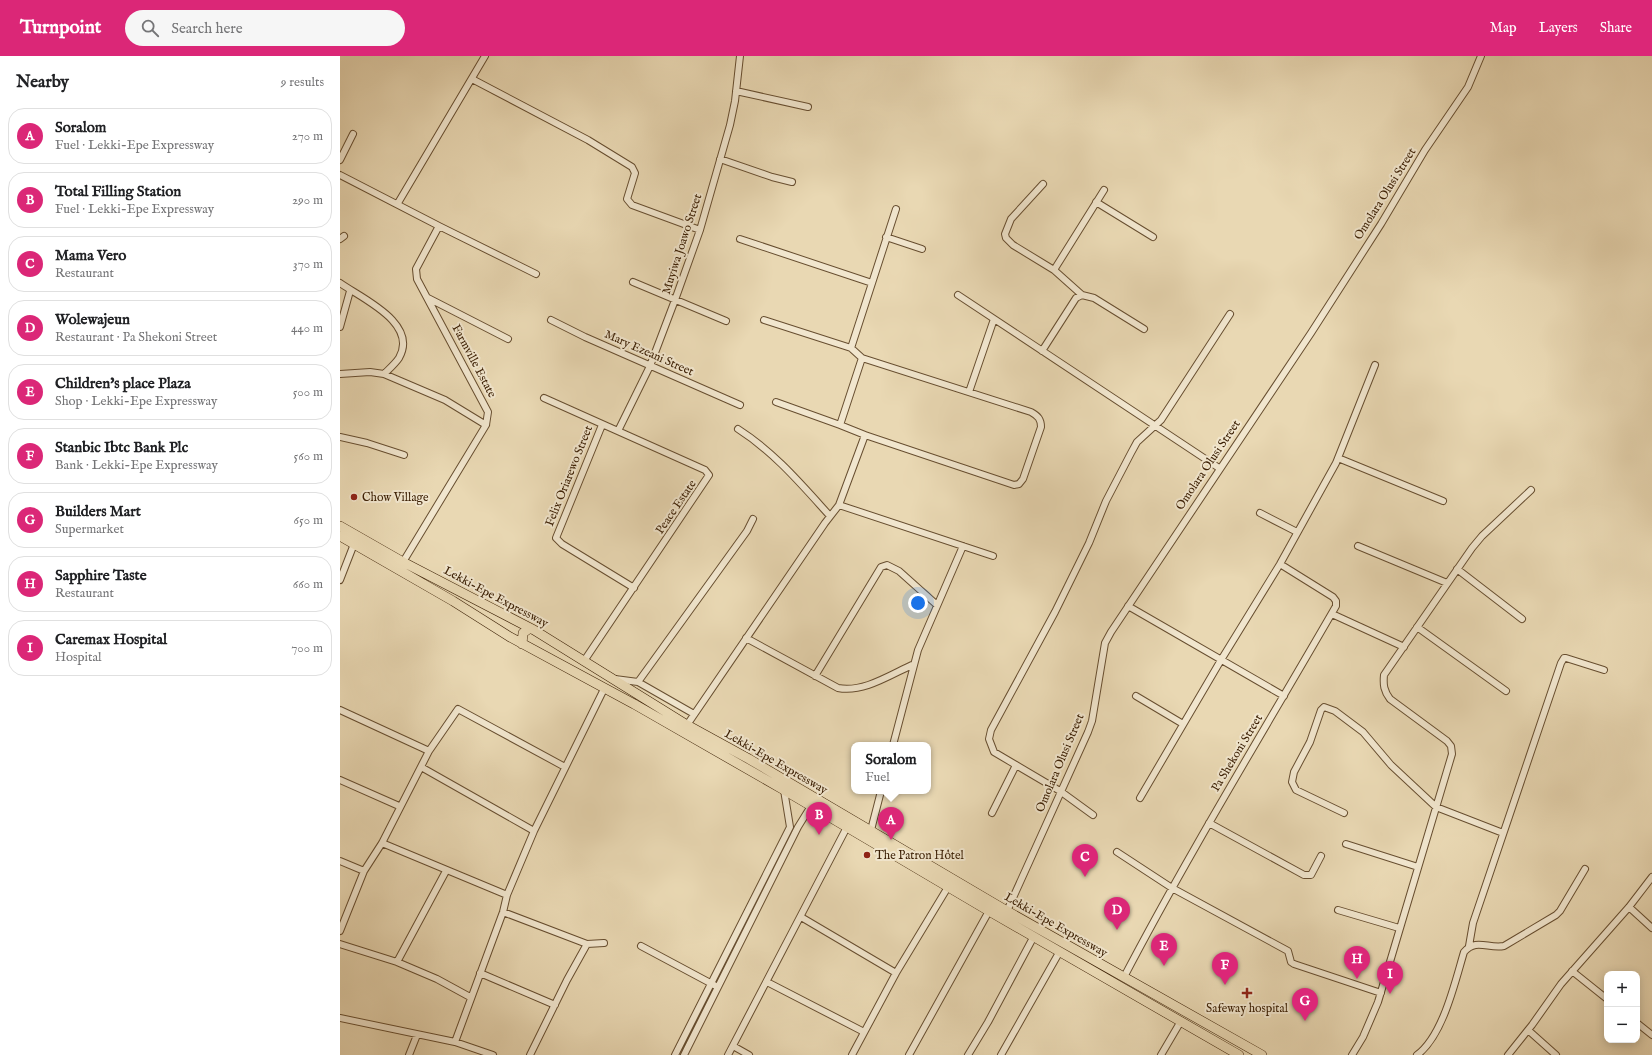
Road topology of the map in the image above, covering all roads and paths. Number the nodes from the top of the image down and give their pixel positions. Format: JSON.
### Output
{"nodes":[{"id":1,"x":485,"y":56,"type":"edge"},
{"id":2,"x":740,"y":56,"type":"edge"},
{"id":3,"x":1481,"y":56,"type":"edge"},
{"id":4,"x":472,"y":79,"type":"junction"},
{"id":5,"x":736,"y":90,"type":"junction"},
{"id":6,"x":808,"y":106,"type":"dead end"},
{"id":7,"x":353,"y":134,"type":"dead end"},
{"id":8,"x":720,"y":159,"type":"junction"},
{"id":9,"x":340,"y":160,"type":"edge"},
{"id":10,"x":340,"y":175,"type":"edge"},
{"id":11,"x":792,"y":182,"type":"dead end"},
{"id":12,"x":1043,"y":184,"type":"dead end"},
{"id":13,"x":1104,"y":190,"type":"dead end"},
{"id":14,"x":1096,"y":202,"type":"junction"},
{"id":15,"x":398,"y":203,"type":"junction"},
{"id":16,"x":896,"y":208,"type":"dead end"},
{"id":17,"x":438,"y":228,"type":"junction"},
{"id":18,"x":700,"y":230,"type":"junction"},
{"id":19,"x":886,"y":237,"type":"junction"},
{"id":20,"x":1154,"y":237,"type":"dead end"},
{"id":21,"x":740,"y":239,"type":"dead end"},
{"id":22,"x":922,"y":249,"type":"dead end"},
{"id":23,"x":1054,"y":270,"type":"junction"},
{"id":24,"x":536,"y":274,"type":"dead end"},
{"id":25,"x":633,"y":282,"type":"dead end"},
{"id":26,"x":340,"y":283,"type":"edge"},
{"id":27,"x":872,"y":283,"type":"junction"},
{"id":28,"x":350,"y":291,"type":"junction"},
{"id":29,"x":958,"y":295,"type":"dead end"},
{"id":30,"x":1082,"y":295,"type":"junction"},
{"id":31,"x":428,"y":298,"type":"junction"},
{"id":32,"x":675,"y":300,"type":"junction"},
{"id":33,"x":1230,"y":314,"type":"dead end"},
{"id":34,"x":994,"y":319,"type":"junction"},
{"id":35,"x":551,"y":320,"type":"dead end"},
{"id":36,"x":764,"y":320,"type":"dead end"},
{"id":37,"x":726,"y":321,"type":"dead end"},
{"id":38,"x":340,"y":327,"type":"edge"},
{"id":39,"x":1144,"y":329,"type":"dead end"},
{"id":40,"x":508,"y":339,"type":"dead end"},
{"id":41,"x":851,"y":348,"type":"junction"},
{"id":42,"x":1042,"y":351,"type":"junction"},
{"id":43,"x":862,"y":358,"type":"junction"},
{"id":44,"x":1375,"y":365,"type":"dead end"},
{"id":45,"x":650,"y":366,"type":"junction"},
{"id":46,"x":340,"y":374,"type":"edge"},
{"id":47,"x":384,"y":374,"type":"junction"},
{"id":48,"x":969,"y":392,"type":"junction"},
{"id":49,"x":544,"y":398,"type":"dead end"},
{"id":50,"x":776,"y":402,"type":"dead end"},
{"id":51,"x":740,"y":405,"type":"dead end"},
{"id":52,"x":486,"y":425,"type":"junction"},
{"id":53,"x":602,"y":425,"type":"junction"},
{"id":54,"x":840,"y":425,"type":"junction"},
{"id":55,"x":1155,"y":427,"type":"junction"},
{"id":56,"x":738,"y":429,"type":"dead end"},
{"id":57,"x":618,"y":431,"type":"junction"},
{"id":58,"x":865,"y":435,"type":"junction"},
{"id":59,"x":340,"y":437,"type":"edge"},
{"id":60,"x":404,"y":454,"type":"dead end"},
{"id":61,"x":1338,"y":458,"type":"junction"},
{"id":62,"x":1220,"y":468,"type":"junction"},
{"id":63,"x":1531,"y":490,"type":"dead end"},
{"id":64,"x":1443,"y":501,"type":"dead end"},
{"id":65,"x":839,"y":505,"type":"junction"},
{"id":66,"x":1260,"y":513,"type":"dead end"},
{"id":67,"x":830,"y":516,"type":"junction"},
{"id":68,"x":753,"y":519,"type":"dead end"},
{"id":69,"x":340,"y":526,"type":"edge"},
{"id":70,"x":1297,"y":532,"type":"junction"},
{"id":71,"x":340,"y":536,"type":"edge"},
{"id":72,"x":354,"y":544,"type":"junction"},
{"id":73,"x":963,"y":546,"type":"junction"},
{"id":74,"x":1358,"y":546,"type":"dead end"},
{"id":75,"x":993,"y":556,"type":"dead end"},
{"id":76,"x":403,"y":562,"type":"junction"},
{"id":77,"x":1280,"y":564,"type":"junction"},
{"id":78,"x":1457,"y":569,"type":"junction"},
{"id":79,"x":340,"y":580,"type":"edge"},
{"id":80,"x":1447,"y":583,"type":"junction"},
{"id":81,"x":634,"y":588,"type":"junction"},
{"id":82,"x":937,"y":605,"type":"junction"},
{"id":83,"x":1128,"y":606,"type":"junction"},
{"id":84,"x":1332,"y":614,"type":"junction"},
{"id":85,"x":1522,"y":619,"type":"dead end"},
{"id":86,"x":520,"y":623,"type":"junction"},
{"id":87,"x":530,"y":628,"type":"junction"},
{"id":88,"x":1417,"y":628,"type":"junction"},
{"id":89,"x":510,"y":638,"type":"junction"},
{"id":90,"x":746,"y":638,"type":"junction"},
{"id":91,"x":522,"y":644,"type":"junction"},
{"id":92,"x":1404,"y":646,"type":"junction"},
{"id":93,"x":1221,"y":660,"type":"junction"},
{"id":94,"x":584,"y":661,"type":"junction"},
{"id":95,"x":912,"y":665,"type":"junction"},
{"id":96,"x":1604,"y":670,"type":"dead end"},
{"id":97,"x":815,"y":676,"type":"junction"},
{"id":98,"x":611,"y":679,"type":"junction"},
{"id":99,"x":638,"y":682,"type":"junction"},
{"id":100,"x":604,"y":688,"type":"junction"},
{"id":101,"x":1506,"y":691,"type":"dead end"},
{"id":102,"x":1136,"y":696,"type":"dead end"},
{"id":103,"x":1284,"y":696,"type":"junction"},
{"id":104,"x":340,"y":710,"type":"edge"},
{"id":105,"x":694,"y":714,"type":"junction"},
{"id":106,"x":1183,"y":724,"type":"junction"},
{"id":107,"x":687,"y":725,"type":"junction"},
{"id":108,"x":894,"y":742,"type":"edge"},
{"id":109,"x":429,"y":751,"type":"junction"},
{"id":110,"x":1016,"y":765,"type":"junction"},
{"id":111,"x":565,"y":766,"type":"junction"},
{"id":112,"x":421,"y":767,"type":"junction"},
{"id":113,"x":340,"y":780,"type":"edge"},
{"id":114,"x":784,"y":790,"type":"junction"},
{"id":115,"x":1060,"y":791,"type":"junction"},
{"id":116,"x":880,"y":794,"type":"edge"},
{"id":117,"x":1140,"y":798,"type":"dead end"},
{"id":118,"x":399,"y":806,"type":"junction"},
{"id":119,"x":811,"y":806,"type":"junction"},
{"id":120,"x":1436,"y":807,"type":"junction"},
{"id":121,"x":992,"y":813,"type":"dead end"},
{"id":122,"x":1344,"y":813,"type":"dead end"},
{"id":123,"x":1093,"y":815,"type":"dead end"},
{"id":124,"x":1209,"y":823,"type":"junction"},
{"id":125,"x":847,"y":827,"type":"junction"},
{"id":126,"x":871,"y":830,"type":"junction"},
{"id":127,"x":534,"y":831,"type":"junction"},
{"id":128,"x":1503,"y":833,"type":"junction"},
{"id":129,"x":382,"y":843,"type":"junction"},
{"id":130,"x":1346,"y":844,"type":"dead end"},
{"id":131,"x":1117,"y":852,"type":"dead end"},
{"id":132,"x":1321,"y":856,"type":"dead end"},
{"id":133,"x":340,"y":861,"type":"edge"},
{"id":134,"x":775,"y":866,"type":"junction"},
{"id":135,"x":1418,"y":867,"type":"junction"},
{"id":136,"x":1585,"y":869,"type":"dead end"},
{"id":137,"x":364,"y":871,"type":"junction"},
{"id":138,"x":446,"y":871,"type":"junction"},
{"id":139,"x":1652,"y":877,"type":"edge"},
{"id":140,"x":948,"y":887,"type":"junction"},
{"id":141,"x":1172,"y":888,"type":"junction"},
{"id":142,"x":507,"y":895,"type":"junction"},
{"id":143,"x":1629,"y":907,"type":"junction"},
{"id":144,"x":1338,"y":910,"type":"dead end"},
{"id":145,"x":989,"y":911,"type":"junction"},
{"id":146,"x":1007,"y":911,"type":"junction"},
{"id":147,"x":503,"y":912,"type":"junction"},
{"id":148,"x":801,"y":917,"type":"junction"},
{"id":149,"x":1399,"y":928,"type":"junction"},
{"id":150,"x":1652,"y":928,"type":"edge"},
{"id":151,"x":340,"y":931,"type":"edge"},
{"id":152,"x":1034,"y":936,"type":"junction"},
{"id":153,"x":604,"y":943,"type":"dead end"},
{"id":154,"x":340,"y":944,"type":"edge"},
{"id":155,"x":587,"y":944,"type":"junction"},
{"id":156,"x":641,"y":946,"type":"dead end"},
{"id":157,"x":1469,"y":946,"type":"junction"},
{"id":158,"x":1060,"y":951,"type":"junction"},
{"id":159,"x":397,"y":962,"type":"junction"},
{"id":160,"x":1572,"y":971,"type":"junction"},
{"id":161,"x":480,"y":973,"type":"junction"},
{"id":162,"x":896,"y":973,"type":"junction"},
{"id":163,"x":1124,"y":977,"type":"junction"},
{"id":164,"x":767,"y":982,"type":"junction"},
{"id":165,"x":711,"y":983,"type":"junction"},
{"id":166,"x":718,"y":987,"type":"junction"},
{"id":167,"x":1381,"y":993,"type":"junction"},
{"id":168,"x":470,"y":997,"type":"junction"},
{"id":169,"x":1604,"y":997,"type":"edge"},
{"id":170,"x":555,"y":1005,"type":"junction"},
{"id":171,"x":340,"y":1018,"type":"edge"},
{"id":172,"x":1181,"y":1021,"type":"junction"},
{"id":173,"x":1640,"y":1025,"type":"edge"},
{"id":174,"x":1528,"y":1030,"type":"junction"},
{"id":175,"x":864,"y":1032,"type":"junction"},
{"id":176,"x":418,"y":1035,"type":"junction"},
{"id":177,"x":1652,"y":1035,"type":"edge"},
{"id":178,"x":455,"y":1042,"type":"junction"},
{"id":179,"x":732,"y":1046,"type":"junction"},
{"id":180,"x":409,"y":1055,"type":"edge"},
{"id":181,"x":493,"y":1055,"type":"edge"},
{"id":182,"x":530,"y":1055,"type":"edge"},
{"id":183,"x":674,"y":1055,"type":"edge"},
{"id":184,"x":684,"y":1055,"type":"edge"},
{"id":185,"x":728,"y":1055,"type":"edge"},
{"id":186,"x":749,"y":1055,"type":"edge"},
{"id":187,"x":852,"y":1055,"type":"edge"},
{"id":188,"x":909,"y":1055,"type":"edge"},
{"id":189,"x":968,"y":1055,"type":"edge"},
{"id":190,"x":1002,"y":1055,"type":"edge"},
{"id":191,"x":1161,"y":1055,"type":"edge"},
{"id":192,"x":1239,"y":1055,"type":"edge"},
{"id":193,"x":1262,"y":1055,"type":"edge"},
{"id":194,"x":1352,"y":1055,"type":"edge"},
{"id":195,"x":1417,"y":1055,"type":"edge"},
{"id":196,"x":1508,"y":1055,"type":"edge"},
{"id":197,"x":1556,"y":1055,"type":"edge"}],
"edges":[{"from":1,"to":4,"type":"street"},
{"from":2,"to":5,"type":"street","name":"Muyiwa Joawo Street"},
{"from":3,"to":62,"type":"street","name":"Omolara Olusi Street"},
{"from":4,"to":15,"type":"street"},
{"from":4,"to":18,"type":"street"},
{"from":5,"to":6,"type":"street"},
{"from":5,"to":8,"type":"street","name":"Muyiwa Joawo Street"},
{"from":7,"to":9,"type":"street"},
{"from":8,"to":11,"type":"street"},
{"from":8,"to":18,"type":"street","name":"Muyiwa Joawo Street"},
{"from":10,"to":15,"type":"street"},
{"from":12,"to":23,"type":"street"},
{"from":13,"to":14,"type":"street"},
{"from":14,"to":20,"type":"street"},
{"from":14,"to":23,"type":"street"},
{"from":15,"to":17,"type":"street"},
{"from":16,"to":19,"type":"street"},
{"from":17,"to":24,"type":"street"},
{"from":17,"to":31,"type":"street","name":"Farmville Estate"},
{"from":18,"to":32,"type":"street","name":"Muyiwa Joawo Street"},
{"from":19,"to":22,"type":"street"},
{"from":19,"to":27,"type":"street"},
{"from":21,"to":27,"type":"street"},
{"from":23,"to":30,"type":"street"},
{"from":25,"to":32,"type":"street"},
{"from":26,"to":28,"type":"street"},
{"from":27,"to":41,"type":"street"},
{"from":28,"to":38,"type":"street"},
{"from":28,"to":47,"type":"street"},
{"from":29,"to":34,"type":"street"},
{"from":30,"to":39,"type":"street"},
{"from":30,"to":42,"type":"street"},
{"from":31,"to":40,"type":"street"},
{"from":31,"to":52,"type":"street","name":"Farmville Estate"},
{"from":32,"to":37,"type":"street"},
{"from":32,"to":45,"type":"street","name":"Muyiwa Joawo Street"},
{"from":33,"to":55,"type":"street"},
{"from":34,"to":42,"type":"street"},
{"from":34,"to":48,"type":"street"},
{"from":35,"to":45,"type":"street","name":"Mary Ezeani Street"},
{"from":36,"to":41,"type":"street"},
{"from":41,"to":43,"type":"street"},
{"from":42,"to":55,"type":"street"},
{"from":43,"to":48,"type":"street"},
{"from":43,"to":54,"type":"street"},
{"from":44,"to":61,"type":"street"},
{"from":45,"to":51,"type":"street","name":"Mary Ezeani Street"},
{"from":45,"to":57,"type":"street","name":"Muyiwa Joawo Street"},
{"from":46,"to":47,"type":"street"},
{"from":47,"to":52,"type":"street"},
{"from":48,"to":58,"type":"street"},
{"from":49,"to":53,"type":"street","name":"Peace Estate"},
{"from":50,"to":54,"type":"street"},
{"from":52,"to":76,"type":"street"},
{"from":53,"to":57,"type":"street","name":"Peace Estate"},
{"from":53,"to":81,"type":"street","name":"Felix Oriarewo Street"},
{"from":54,"to":58,"type":"street"},
{"from":55,"to":62,"type":"street"},
{"from":55,"to":110,"type":"street"},
{"from":56,"to":67,"type":"street"},
{"from":57,"to":81,"type":"street","name":"Peace Estate"},
{"from":58,"to":65,"type":"street"},
{"from":59,"to":60,"type":"street"},
{"from":61,"to":64,"type":"street"},
{"from":61,"to":70,"type":"street"},
{"from":62,"to":83,"type":"street","name":"Omolara Olusi Street"},
{"from":63,"to":78,"type":"street"},
{"from":65,"to":67,"type":"street"},
{"from":65,"to":73,"type":"street"},
{"from":66,"to":70,"type":"street"},
{"from":67,"to":90,"type":"street"},
{"from":68,"to":99,"type":"street"},
{"from":69,"to":76,"type":"highway","name":"Lekki-Epe Expressway"},
{"from":70,"to":77,"type":"street"},
{"from":71,"to":72,"type":"highway","name":"Lekki-Epe Expressway"},
{"from":72,"to":79,"type":"street"},
{"from":72,"to":89,"type":"highway","name":"Lekki-Epe Expressway"},
{"from":73,"to":75,"type":"street"},
{"from":73,"to":82,"type":"street"},
{"from":74,"to":80,"type":"street"},
{"from":76,"to":86,"type":"highway","name":"Lekki-Epe Expressway"},
{"from":77,"to":84,"type":"street"},
{"from":77,"to":93,"type":"street"},
{"from":78,"to":80,"type":"street"},
{"from":78,"to":85,"type":"street"},
{"from":80,"to":88,"type":"street"},
{"from":81,"to":94,"type":"street","name":"Peace Estate"},
{"from":82,"to":95,"type":"street"},
{"from":82,"to":97,"type":"street"},
{"from":83,"to":93,"type":"street"},
{"from":83,"to":115,"type":"street","name":"Omolara Olusi Street"},
{"from":84,"to":92,"type":"street"},
{"from":84,"to":103,"type":"street","name":"Pa Shekoni Street"},
{"from":86,"to":87,"type":"highway","name":"Lekki-Epe Expressway"},
{"from":86,"to":89,"type":"highway"},
{"from":87,"to":91,"type":"highway"},
{"from":87,"to":94,"type":"highway","name":"Lekki-Epe Expressway"},
{"from":88,"to":92,"type":"street"},
{"from":88,"to":101,"type":"street"},
{"from":89,"to":91,"type":"highway","name":"Lekki-Epe Expressway"},
{"from":90,"to":97,"type":"street"},
{"from":90,"to":105,"type":"street"},
{"from":91,"to":100,"type":"highway","name":"Lekki-Epe Expressway"},
{"from":92,"to":120,"type":"street"},
{"from":93,"to":103,"type":"street"},
{"from":93,"to":106,"type":"street"},
{"from":94,"to":98,"type":"highway","name":"Lekki-Epe Expressway"},
{"from":95,"to":97,"type":"street"},
{"from":95,"to":108,"type":"street"},
{"from":96,"to":128,"type":"street"},
{"from":98,"to":99,"type":"street"},
{"from":98,"to":107,"type":"highway","name":"Lekki-Epe Expressway"},
{"from":99,"to":105,"type":"street"},
{"from":100,"to":111,"type":"street"},
{"from":100,"to":114,"type":"highway","name":"Lekki-Epe Expressway"},
{"from":102,"to":106,"type":"street"},
{"from":103,"to":124,"type":"street","name":"Pa Shekoni Street"},
{"from":104,"to":109,"type":"street"},
{"from":105,"to":107,"type":"street"},
{"from":106,"to":117,"type":"street"},
{"from":107,"to":126,"type":"highway","name":"Lekki-Epe Expressway"},
{"from":109,"to":111,"type":"street"},
{"from":109,"to":112,"type":"street"},
{"from":110,"to":115,"type":"street"},
{"from":110,"to":121,"type":"street"},
{"from":111,"to":127,"type":"street"},
{"from":112,"to":118,"type":"street"},
{"from":112,"to":127,"type":"street"},
{"from":113,"to":118,"type":"street"},
{"from":114,"to":119,"type":"highway","name":"Lekki-Epe Expressway"},
{"from":114,"to":134,"type":"street"},
{"from":115,"to":123,"type":"street"},
{"from":115,"to":146,"type":"street","name":"Omolara Olusi Street"},
{"from":116,"to":126,"type":"street"},
{"from":118,"to":129,"type":"street"},
{"from":119,"to":125,"type":"highway","name":"Lekki-Epe Expressway"},
{"from":119,"to":134,"type":"street"},
{"from":120,"to":122,"type":"street"},
{"from":120,"to":128,"type":"street"},
{"from":120,"to":135,"type":"street"},
{"from":124,"to":132,"type":"street"},
{"from":124,"to":141,"type":"street","name":"Pa Shekoni Street"},
{"from":125,"to":140,"type":"highway","name":"Lekki-Epe Expressway"},
{"from":125,"to":148,"type":"street"},
{"from":126,"to":146,"type":"highway","name":"Lekki-Epe Expressway"},
{"from":127,"to":142,"type":"street"},
{"from":128,"to":157,"type":"street"},
{"from":129,"to":137,"type":"street"},
{"from":129,"to":138,"type":"street"},
{"from":130,"to":135,"type":"street"},
{"from":131,"to":141,"type":"street"},
{"from":133,"to":137,"type":"street"},
{"from":134,"to":165,"type":"street"},
{"from":134,"to":166,"type":"street"},
{"from":135,"to":149,"type":"street"},
{"from":136,"to":157,"type":"street"},
{"from":137,"to":151,"type":"street"},
{"from":138,"to":142,"type":"street"},
{"from":138,"to":159,"type":"street"},
{"from":139,"to":143,"type":"street"},
{"from":140,"to":145,"type":"highway","name":"Lekki-Epe Expressway"},
{"from":140,"to":162,"type":"street"},
{"from":141,"to":163,"type":"street","name":"Pa Shekoni Street"},
{"from":141,"to":167,"type":"street"},
{"from":142,"to":147,"type":"street"},
{"from":143,"to":150,"type":"street"},
{"from":143,"to":160,"type":"street"},
{"from":144,"to":149,"type":"street"},
{"from":145,"to":152,"type":"highway","name":"Lekki-Epe Expressway"},
{"from":145,"to":188,"type":"street"},
{"from":146,"to":163,"type":"highway","name":"Lekki-Epe Expressway"},
{"from":147,"to":155,"type":"street"},
{"from":147,"to":161,"type":"street"},
{"from":148,"to":162,"type":"street"},
{"from":148,"to":164,"type":"street"},
{"from":149,"to":167,"type":"street"},
{"from":152,"to":158,"type":"highway","name":"Lekki-Epe Expressway"},
{"from":152,"to":189,"type":"street"},
{"from":153,"to":155,"type":"street"},
{"from":154,"to":159,"type":"street"},
{"from":155,"to":170,"type":"street"},
{"from":156,"to":165,"type":"street"},
{"from":157,"to":195,"type":"street"},
{"from":158,"to":172,"type":"highway","name":"Lekki-Epe Expressway"},
{"from":158,"to":190,"type":"street"},
{"from":159,"to":168,"type":"street"},
{"from":160,"to":169,"type":"street"},
{"from":160,"to":174,"type":"street"},
{"from":161,"to":168,"type":"street"},
{"from":161,"to":170,"type":"street"},
{"from":162,"to":175,"type":"street"},
{"from":163,"to":193,"type":"highway","name":"Lekki-Epe Expressway"},
{"from":164,"to":175,"type":"street"},
{"from":164,"to":179,"type":"street"},
{"from":165,"to":166,"type":"street"},
{"from":165,"to":183,"type":"street"},
{"from":166,"to":184,"type":"street"},
{"from":167,"to":194,"type":"street"},
{"from":168,"to":178,"type":"street"},
{"from":170,"to":182,"type":"street"},
{"from":171,"to":176,"type":"street"},
{"from":172,"to":191,"type":"street"},
{"from":172,"to":192,"type":"highway","name":"Lekki-Epe Expressway"},
{"from":173,"to":177,"type":"street"},
{"from":174,"to":196,"type":"street"},
{"from":174,"to":197,"type":"street"},
{"from":175,"to":187,"type":"street"},
{"from":176,"to":178,"type":"street"},
{"from":176,"to":180,"type":"street"},
{"from":178,"to":181,"type":"street"},
{"from":179,"to":185,"type":"street"},
{"from":179,"to":186,"type":"street"}]}
